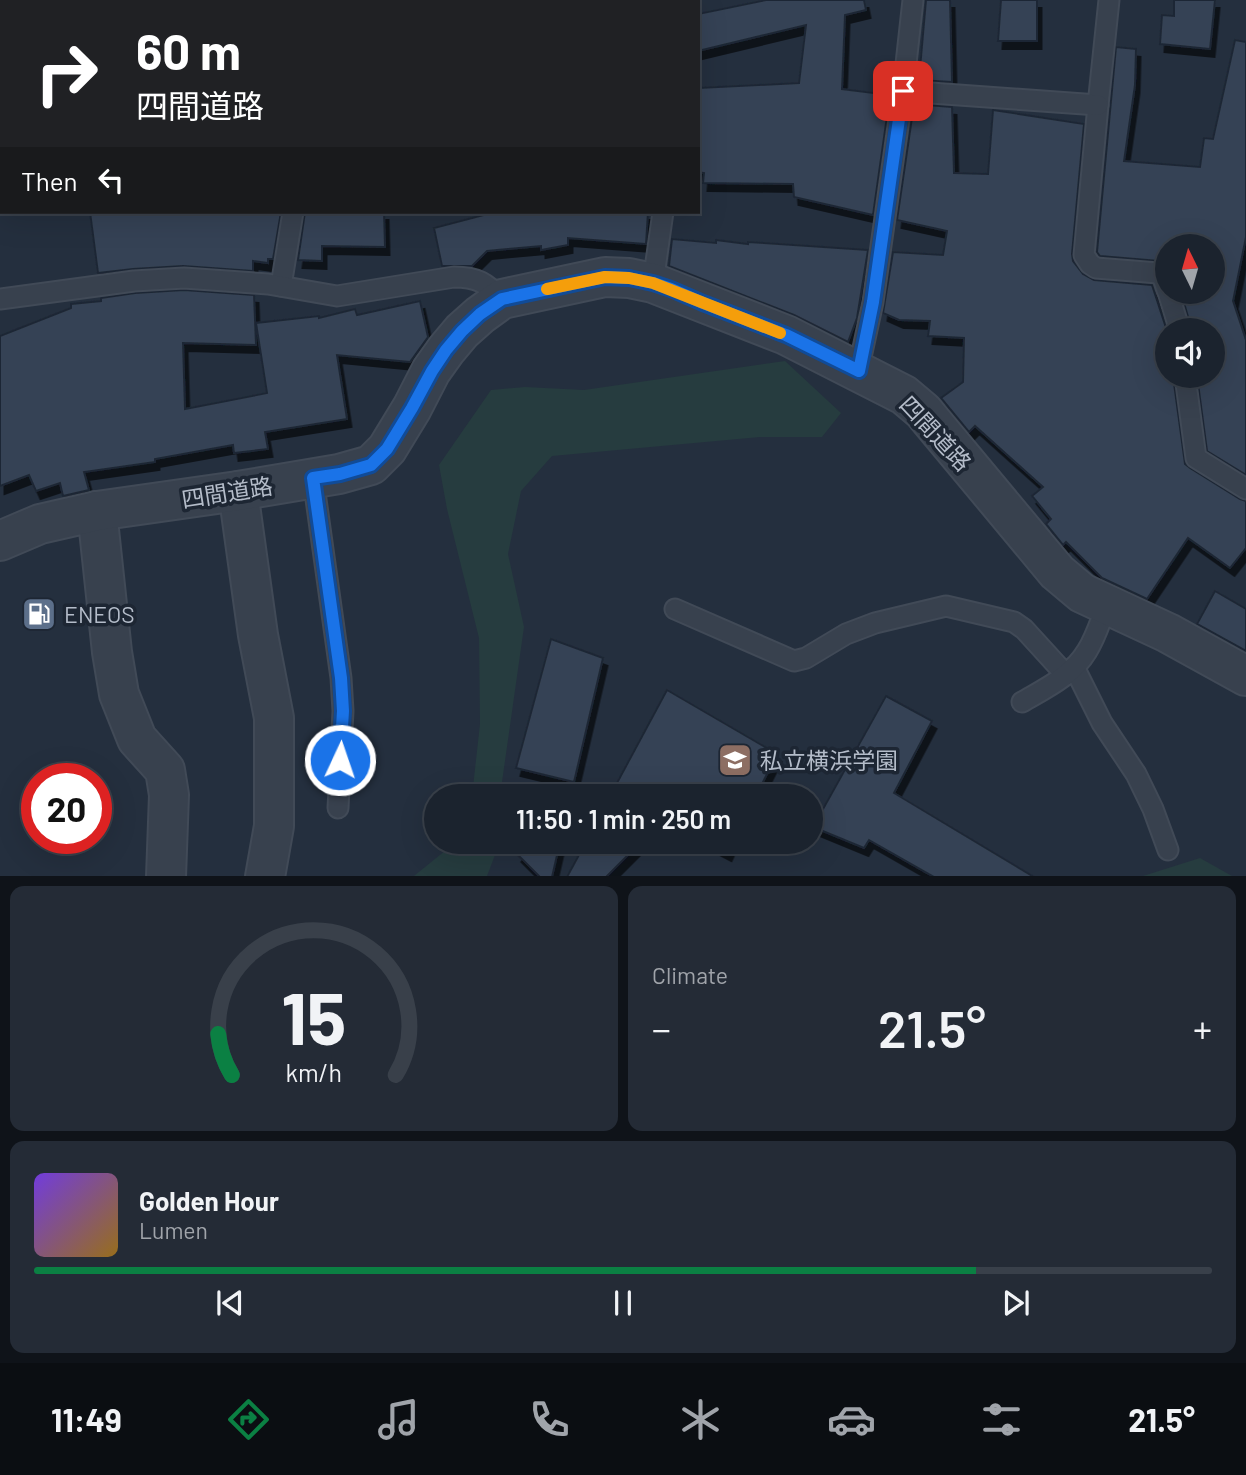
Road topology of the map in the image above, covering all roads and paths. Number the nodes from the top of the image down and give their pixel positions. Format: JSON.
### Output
{"nodes":[{"id":1,"x":913,"y":0,"type":"edge"},
{"id":2,"x":1110,"y":0,"type":"edge"},
{"id":3,"x":903,"y":91,"type":"junction"},
{"id":4,"x":1098,"y":105,"type":"junction"},
{"id":5,"x":293,"y":214,"type":"edge"},
{"id":6,"x":663,"y":214,"type":"edge"},
{"id":7,"x":1155,"y":273,"type":"edge"},
{"id":8,"x":653,"y":283,"type":"junction"},
{"id":9,"x":281,"y":286,"type":"junction"},
{"id":10,"x":0,"y":299,"type":"edge"},
{"id":11,"x":502,"y":299,"type":"junction"},
{"id":12,"x":859,"y":371,"type":"junction"},
{"id":13,"x":1187,"y":388,"type":"edge"},
{"id":14,"x":313,"y":478,"type":"junction"},
{"id":15,"x":1246,"y":489,"type":"edge"},
{"id":16,"x":238,"y":491,"type":"junction"},
{"id":17,"x":97,"y":511,"type":"junction"},
{"id":18,"x":0,"y":541,"type":"edge"},
{"id":19,"x":1107,"y":605,"type":"junction"},
{"id":20,"x":675,"y":609,"type":"dead end"},
{"id":21,"x":1070,"y":671,"type":"junction"},
{"id":22,"x":1246,"y":676,"type":"edge"},
{"id":23,"x":1022,"y":702,"type":"dead end"},
{"id":24,"x":338,"y":808,"type":"dead end"},
{"id":25,"x":1168,"y":850,"type":"dead end"},
{"id":26,"x":166,"y":876,"type":"edge"},
{"id":27,"x":265,"y":876,"type":"edge"}],
"edges":[{"from":1,"to":3,"type":"lane"},
{"from":2,"to":4,"type":"lane"},
{"from":3,"to":4,"type":"lane"},
{"from":3,"to":12,"type":"lane"},
{"from":4,"to":7,"type":"lane"},
{"from":5,"to":9,"type":"lane"},
{"from":6,"to":8,"type":"lane"},
{"from":8,"to":11,"type":"street","name":"四間道路"},
{"from":8,"to":12,"type":"street","name":"四間道路"},
{"from":9,"to":10,"type":"lane"},
{"from":9,"to":11,"type":"lane"},
{"from":11,"to":14,"type":"street","name":"四間道路"},
{"from":12,"to":19,"type":"street","name":"四間道路"},
{"from":13,"to":15,"type":"lane"},
{"from":14,"to":16,"type":"street","name":"四間道路"},
{"from":14,"to":24,"type":"lane"},
{"from":16,"to":17,"type":"street","name":"四間道路"},
{"from":16,"to":27,"type":"street"},
{"from":17,"to":18,"type":"street","name":"四間道路"},
{"from":17,"to":26,"type":"street"},
{"from":19,"to":21,"type":"lane"},
{"from":19,"to":22,"type":"street","name":"四間道路"},
{"from":20,"to":21,"type":"lane"},
{"from":21,"to":23,"type":"lane"},
{"from":21,"to":25,"type":"lane"}]}
